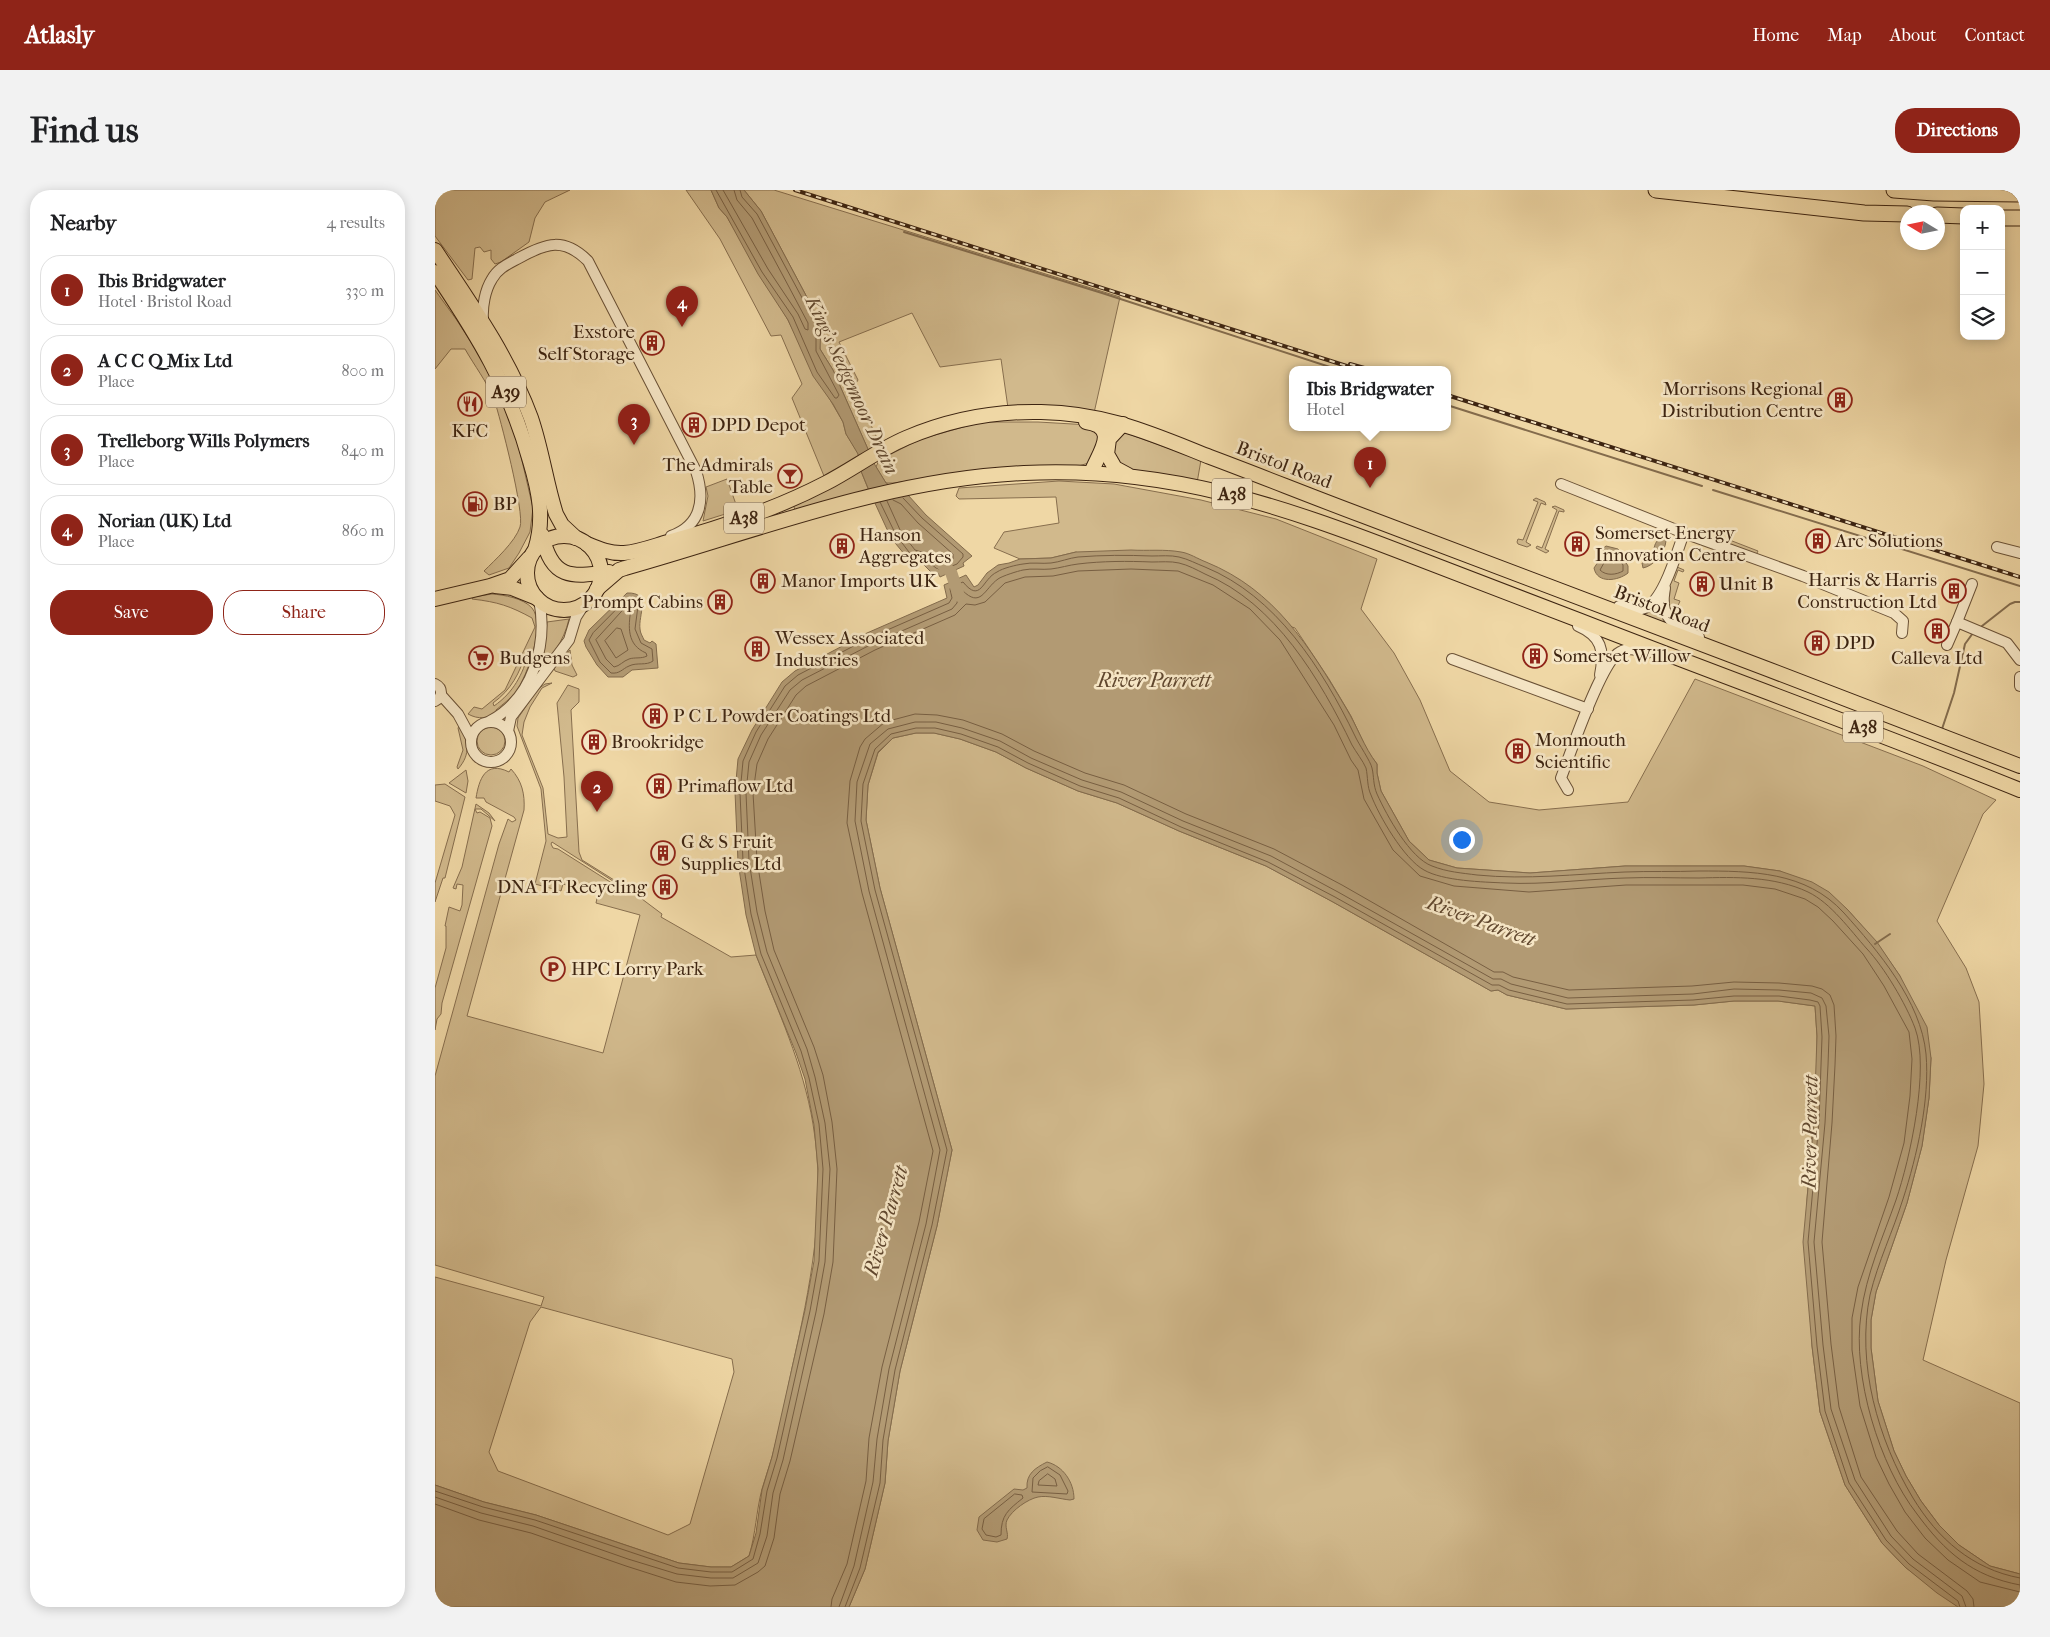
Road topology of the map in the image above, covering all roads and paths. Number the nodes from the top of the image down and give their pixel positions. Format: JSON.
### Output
{"nodes":[{"id":1,"x":1656,"y":190,"type":"edge"},
{"id":2,"x":1895,"y":190,"type":"edge"},
{"id":3,"x":2020,"y":194,"type":"edge"},
{"id":4,"x":1900,"y":214,"type":"edge"},
{"id":5,"x":1945,"y":215,"type":"edge"},
{"id":6,"x":1960,"y":216,"type":"edge"},
{"id":7,"x":2005,"y":218,"type":"edge"},
{"id":8,"x":2020,"y":218,"type":"edge"},
{"id":9,"x":435,"y":250,"type":"edge"},
{"id":10,"x":435,"y":272,"type":"edge"},
{"id":11,"x":483,"y":320,"type":"junction"},
{"id":12,"x":1026,"y":413,"type":"junction"},
{"id":13,"x":1123,"y":424,"type":"junction"},
{"id":14,"x":1091,"y":473,"type":"junction"},
{"id":15,"x":1131,"y":476,"type":"junction"},
{"id":16,"x":1561,"y":484,"type":"dead end"},
{"id":17,"x":1684,"y":533,"type":"junction"},
{"id":18,"x":581,"y":541,"type":"junction"},
{"id":19,"x":1997,"y":547,"type":"dead end"},
{"id":20,"x":537,"y":549,"type":"junction"},
{"id":21,"x":636,"y":551,"type":"junction"},
{"id":22,"x":2020,"y":553,"type":"edge"},
{"id":23,"x":619,"y":570,"type":"junction"},
{"id":24,"x":601,"y":573,"type":"junction"},
{"id":25,"x":1522,"y":577,"type":"junction"},
{"id":26,"x":1667,"y":577,"type":"junction"},
{"id":27,"x":1972,"y":584,"type":"dead end"},
{"id":28,"x":490,"y":586,"type":"junction"},
{"id":29,"x":597,"y":589,"type":"junction"},
{"id":30,"x":435,"y":599,"type":"edge"},
{"id":31,"x":538,"y":599,"type":"junction"},
{"id":32,"x":585,"y":603,"type":"junction"},
{"id":33,"x":1536,"y":604,"type":"junction"},
{"id":34,"x":1957,"y":622,"type":"junction"},
{"id":35,"x":1902,"y":633,"type":"dead end"},
{"id":36,"x":1947,"y":645,"type":"dead end"},
{"id":37,"x":1453,"y":659,"type":"dead end"},
{"id":38,"x":2020,"y":660,"type":"edge"},
{"id":39,"x":1704,"y":669,"type":"junction"},
{"id":40,"x":2020,"y":677,"type":"edge"},
{"id":41,"x":1795,"y":680,"type":"junction"},
{"id":42,"x":1599,"y":683,"type":"junction"},
{"id":43,"x":435,"y":684,"type":"edge"},
{"id":44,"x":2020,"y":686,"type":"edge"},
{"id":45,"x":438,"y":699,"type":"edge"},
{"id":46,"x":1588,"y":708,"type":"junction"},
{"id":47,"x":454,"y":710,"type":"junction"},
{"id":48,"x":487,"y":722,"type":"junction"},
{"id":49,"x":508,"y":731,"type":"junction"},
{"id":50,"x":471,"y":738,"type":"junction"},
{"id":51,"x":2019,"y":765,"type":"edge"},
{"id":52,"x":1568,"y":790,"type":"dead end"},
{"id":53,"x":2020,"y":790,"type":"edge"}],
"edges":[{"from":1,"to":4,"type":"highway"},
{"from":2,"to":3,"type":"highway"},
{"from":5,"to":6,"type":"highway"},
{"from":7,"to":8,"type":"highway"},
{"from":9,"to":11,"type":"main road","number":"A39"},
{"from":10,"to":20,"type":"main road","number":"A39"},
{"from":11,"to":18,"type":"main road","number":"A39"},
{"from":11,"to":21,"type":"street"},
{"from":12,"to":13,"type":"main road","name":"Bristol Road","number":"A38"},
{"from":12,"to":14,"type":"main road"},
{"from":12,"to":21,"type":"main road","name":"Bristol Road","number":"A38"},
{"from":13,"to":15,"type":"main road"},
{"from":13,"to":25,"type":"main road","name":"Bristol Road","number":"A38"},
{"from":14,"to":15,"type":"main road","number":"A38"},
{"from":14,"to":23,"type":"main road","number":"A38"},
{"from":15,"to":33,"type":"main road","number":"A38"},
{"from":16,"to":17,"type":"street"},
{"from":17,"to":26,"type":"street"},
{"from":17,"to":35,"type":"street"},
{"from":18,"to":20,"type":"main road","number":"A38"},
{"from":18,"to":21,"type":"main road","name":"Bristol Road","number":"A38"},
{"from":18,"to":24,"type":"main road"},
{"from":19,"to":22,"type":"street"},
{"from":20,"to":24,"type":"main road","number":"A38"},
{"from":20,"to":28,"type":"main road"},
{"from":20,"to":31,"type":"main road"},
{"from":23,"to":24,"type":"main road","number":"A38"},
{"from":23,"to":29,"type":"main road","number":"A38"},
{"from":24,"to":29,"type":"main road","number":"A38"},
{"from":25,"to":26,"type":"street"},
{"from":25,"to":41,"type":"main road","name":"Bristol Road","number":"A38"},
{"from":26,"to":41,"type":"street"},
{"from":27,"to":34,"type":"street"},
{"from":28,"to":30,"type":"main road"},
{"from":28,"to":31,"type":"main road"},
{"from":29,"to":32,"type":"main road","number":"A38"},
{"from":31,"to":32,"type":"main road"},
{"from":31,"to":48,"type":"street"},
{"from":32,"to":49,"type":"street"},
{"from":33,"to":39,"type":"main road","number":"A38"},
{"from":33,"to":42,"type":"street"},
{"from":34,"to":36,"type":"street"},
{"from":34,"to":38,"type":"street"},
{"from":37,"to":46,"type":"street"},
{"from":39,"to":42,"type":"street"},
{"from":39,"to":53,"type":"main road","number":"A38"},
{"from":40,"to":44,"type":"street"},
{"from":41,"to":51,"type":"main road","name":"Bristol Road","number":"A38"},
{"from":42,"to":46,"type":"street"},
{"from":43,"to":45,"type":"street"},
{"from":45,"to":47,"type":"street"},
{"from":46,"to":52,"type":"street"},
{"from":47,"to":48,"type":"street"},
{"from":47,"to":50,"type":"street"},
{"from":48,"to":49,"type":"street"},
{"from":48,"to":50,"type":"street"},
{"from":49,"to":50,"type":"street"}]}
